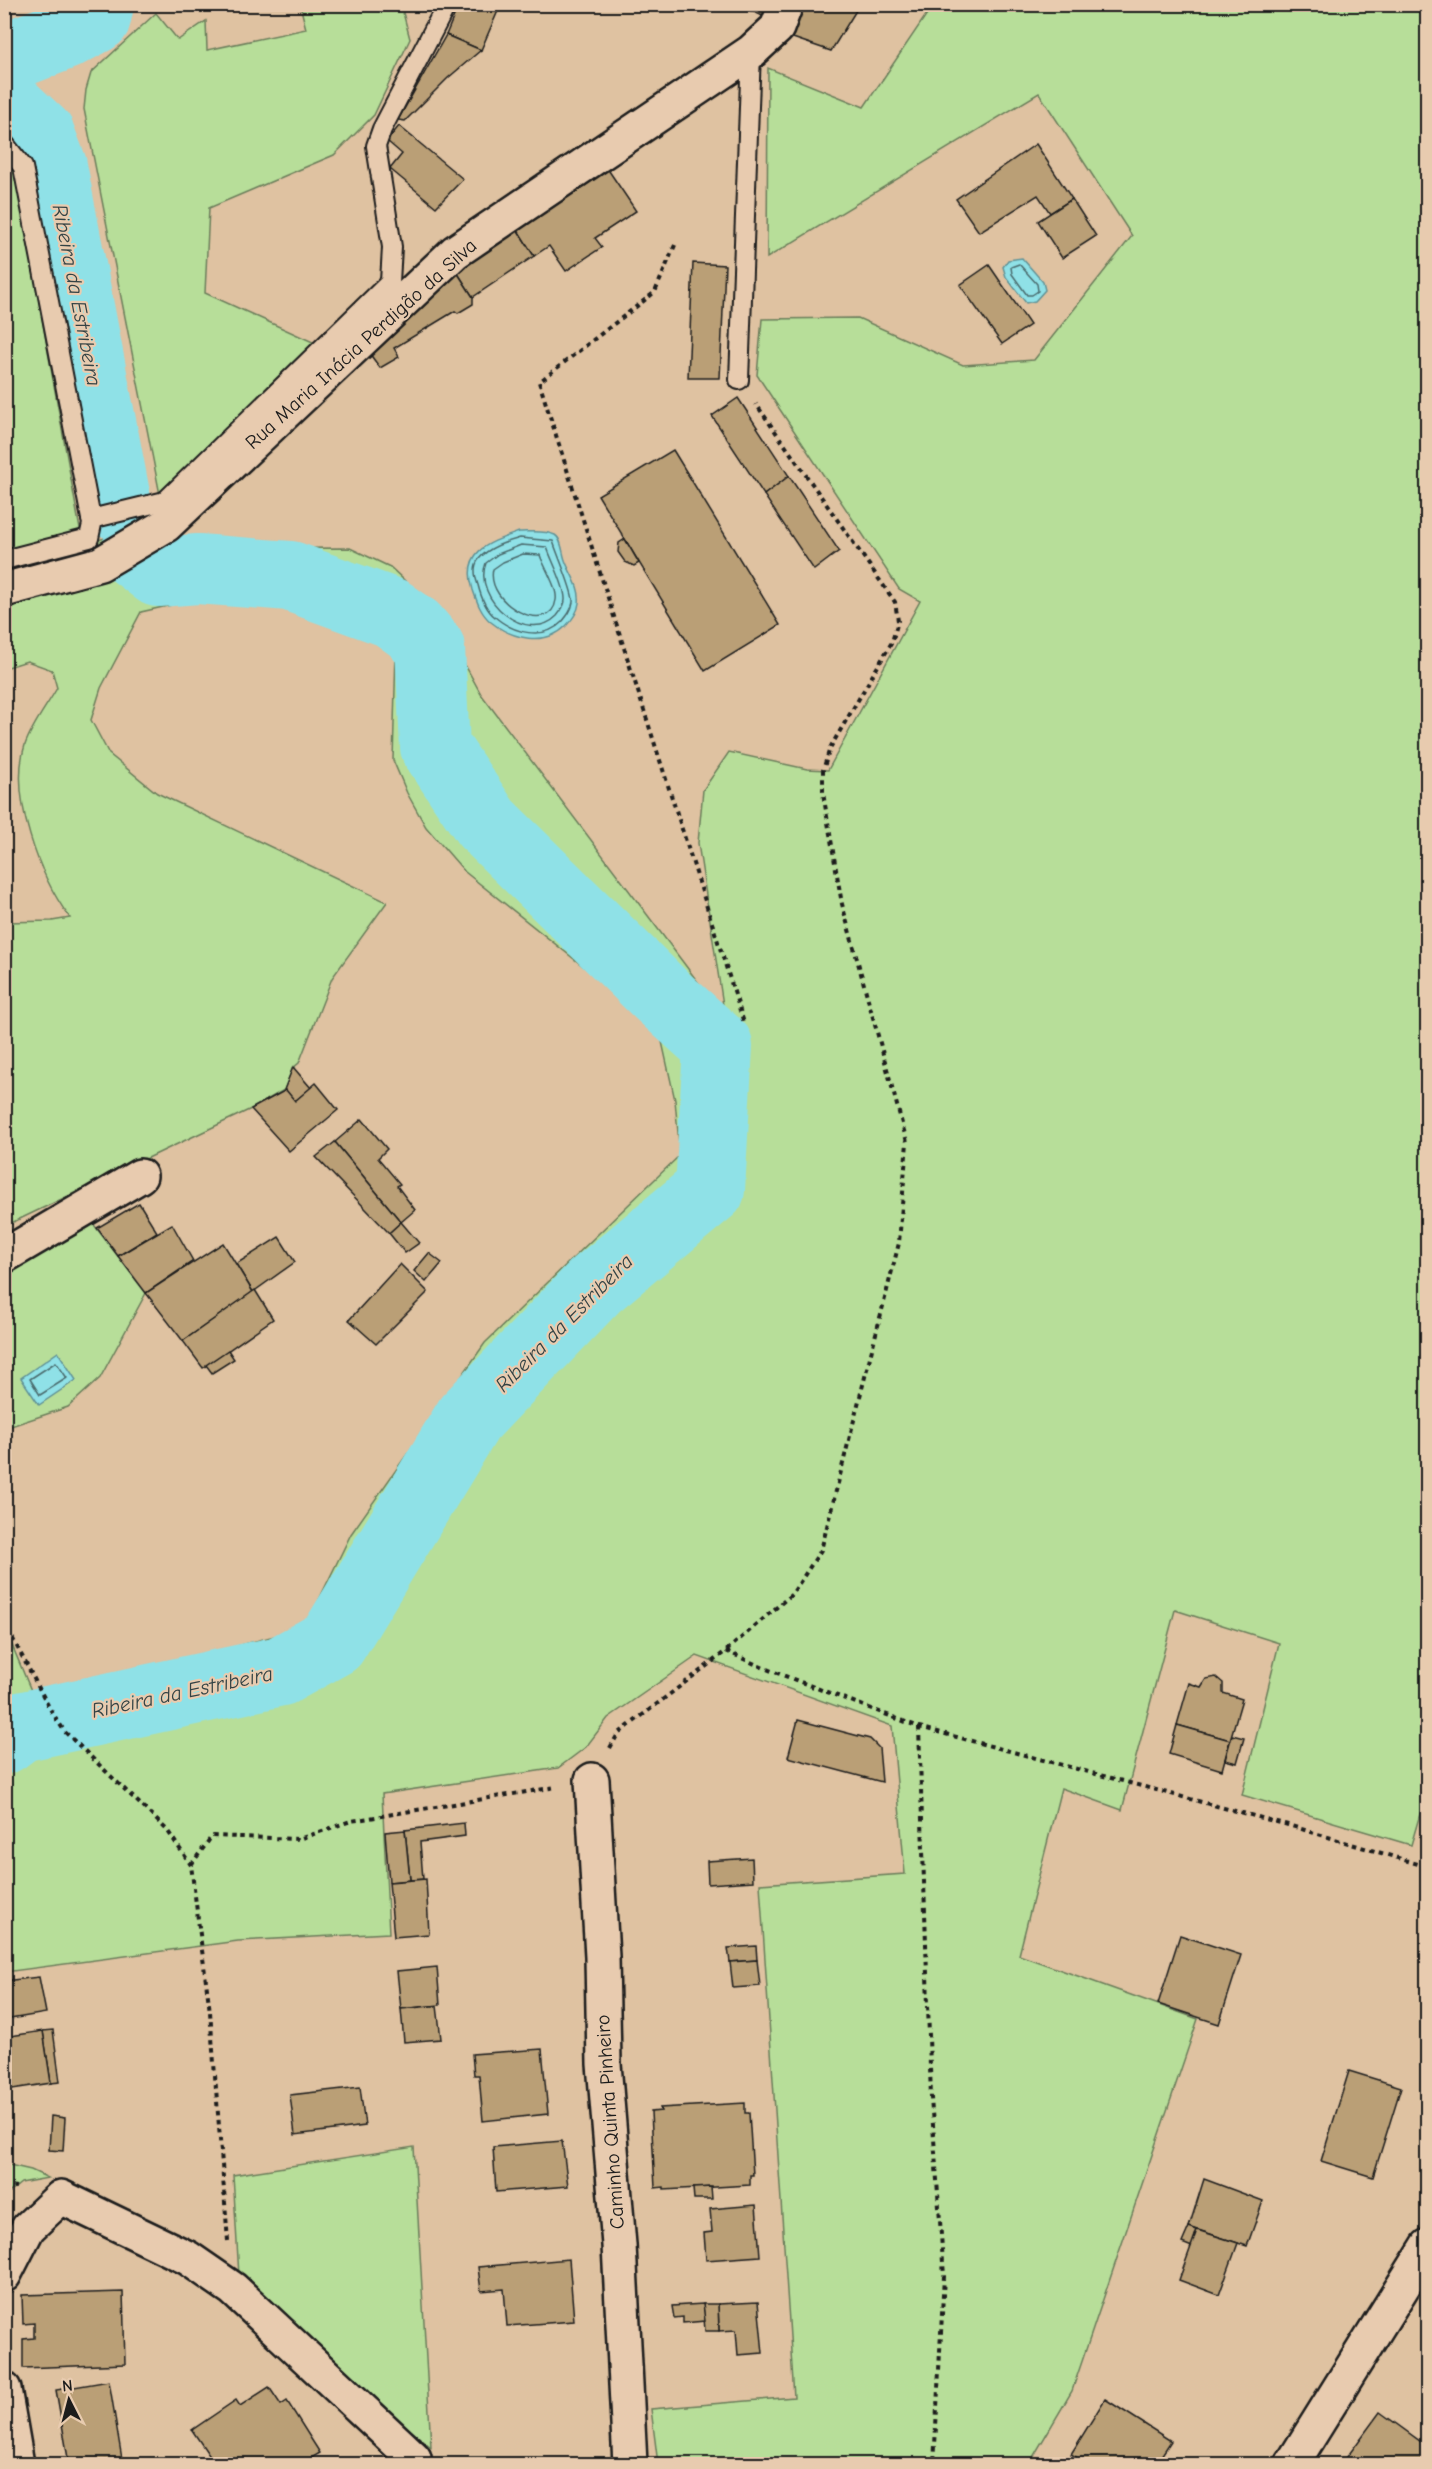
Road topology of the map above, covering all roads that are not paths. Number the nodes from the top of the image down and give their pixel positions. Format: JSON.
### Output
{"nodes":[{"id":1,"x":447,"y":4,"type":"edge"},
{"id":2,"x":786,"y":4,"type":"edge"},
{"id":3,"x":751,"y":52,"type":"junction"},
{"id":4,"x":4,"y":143,"type":"edge"},
{"id":5,"x":740,"y":380,"type":"road end"},
{"id":6,"x":91,"y":519,"type":"junction"},
{"id":7,"x":4,"y":560,"type":"edge"},
{"id":8,"x":4,"y":590,"type":"edge"},
{"id":9,"x":140,"y":1176,"type":"dead end"},
{"id":10,"x":4,"y":1256,"type":"edge"},
{"id":11,"x":592,"y":1780,"type":"road end"},
{"id":12,"x":1428,"y":2246,"type":"edge"},
{"id":13,"x":4,"y":2276,"type":"edge"},
{"id":14,"x":4,"y":2389,"type":"edge"},
{"id":15,"x":414,"y":2462,"type":"edge"},
{"id":16,"x":17,"y":2464,"type":"edge"},
{"id":17,"x":630,"y":2464,"type":"edge"},
{"id":18,"x":1292,"y":2464,"type":"edge"}],
"edges":[{"from":1,"to":6,"type":"lane"},
{"from":2,"to":3,"type":"street","name":"Rua Maria Inácia Perdigão da Silva"},
{"from":3,"to":5,"type":"lane"},
{"from":3,"to":8,"type":"street","name":"Rua Maria Inácia Perdigão da Silva"},
{"from":4,"to":6,"type":"lane"},
{"from":6,"to":7,"type":"lane"},
{"from":9,"to":10,"type":"street"},
{"from":11,"to":17,"type":"street","name":"Caminho Quinta Pinheiro"},
{"from":12,"to":18,"type":"street"},
{"from":13,"to":15,"type":"street"},
{"from":14,"to":16,"type":"street"}]}
